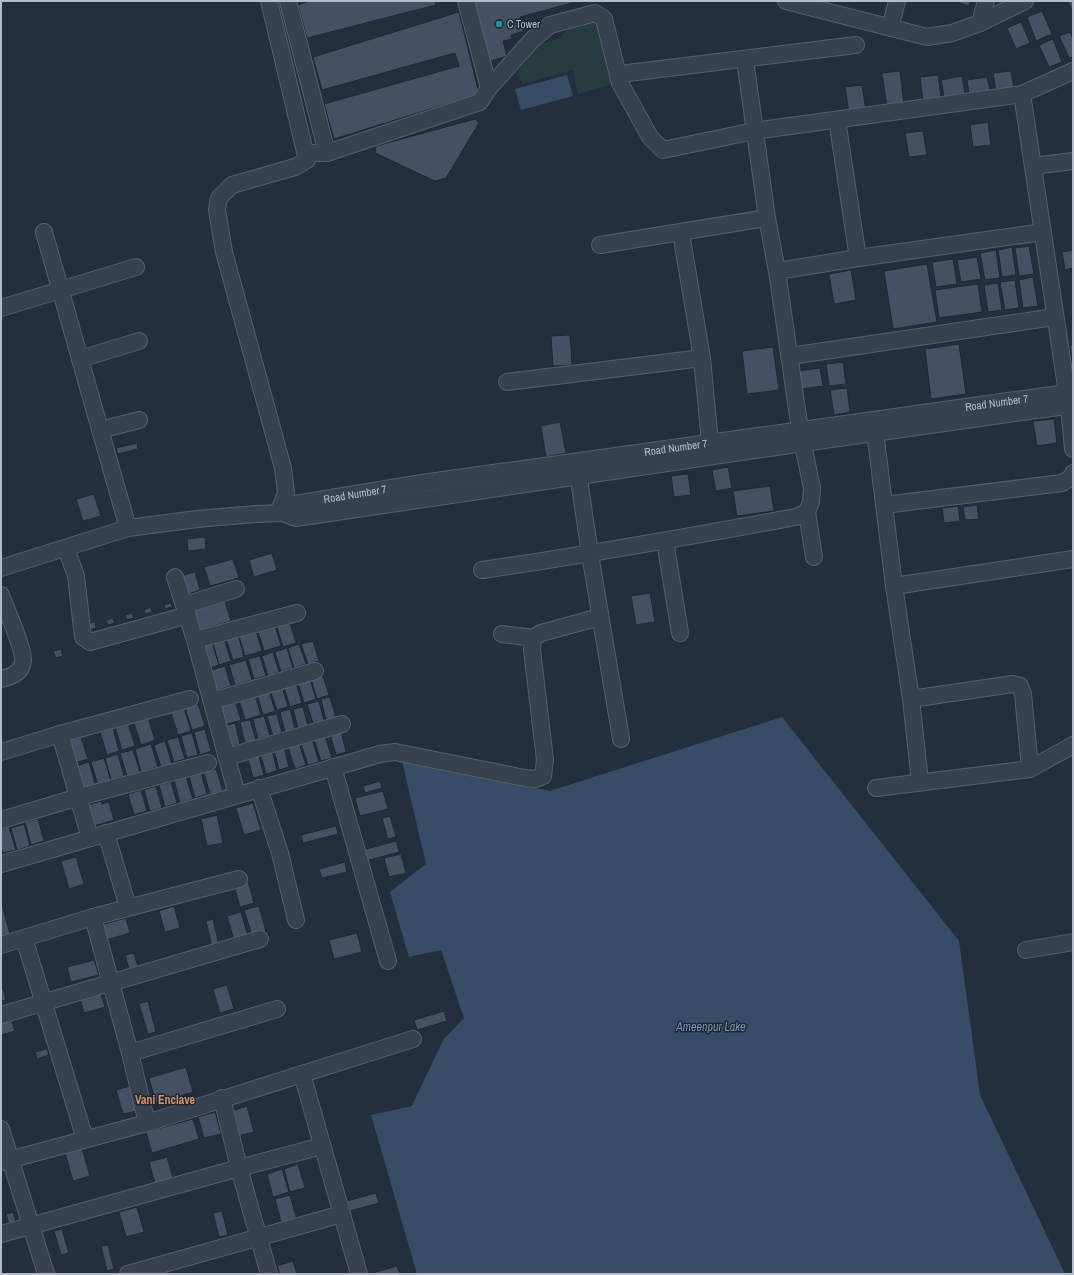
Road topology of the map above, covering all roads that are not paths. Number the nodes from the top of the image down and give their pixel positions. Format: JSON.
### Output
{"nodes":[{"id":1,"x":268,"y":1,"type":"edge"},
{"id":2,"x":288,"y":1,"type":"edge"},
{"id":3,"x":466,"y":1,"type":"edge"},
{"id":4,"x":897,"y":1,"type":"edge"},
{"id":5,"x":986,"y":1,"type":"edge"},
{"id":6,"x":1025,"y":1,"type":"edge"},
{"id":7,"x":795,"y":2,"type":"edge"},
{"id":8,"x":593,"y":7,"type":"edge"},
{"id":9,"x":980,"y":23,"type":"junction"},
{"id":10,"x":890,"y":28,"type":"junction"},
{"id":11,"x":856,"y":46,"type":"dead end"},
{"id":12,"x":745,"y":60,"type":"junction"},
{"id":13,"x":1073,"y":71,"type":"edge"},
{"id":14,"x":628,"y":73,"type":"dead end"},
{"id":15,"x":489,"y":88,"type":"junction"},
{"id":16,"x":1022,"y":94,"type":"junction"},
{"id":17,"x":837,"y":120,"type":"junction"},
{"id":18,"x":754,"y":131,"type":"junction"},
{"id":19,"x":306,"y":153,"type":"junction"},
{"id":20,"x":328,"y":153,"type":"junction"},
{"id":21,"x":1073,"y":161,"type":"edge"},
{"id":22,"x":1033,"y":166,"type":"junction"},
{"id":23,"x":767,"y":218,"type":"junction"},
{"id":24,"x":44,"y":232,"type":"dead end"},
{"id":25,"x":1043,"y":232,"type":"junction"},
{"id":26,"x":681,"y":233,"type":"junction"},
{"id":27,"x":600,"y":245,"type":"dead end"},
{"id":28,"x":858,"y":258,"type":"junction"},
{"id":29,"x":136,"y":268,"type":"dead end"},
{"id":30,"x":777,"y":271,"type":"junction"},
{"id":31,"x":60,"y":290,"type":"junction"},
{"id":32,"x":1,"y":308,"type":"edge"},
{"id":33,"x":1055,"y":317,"type":"junction"},
{"id":34,"x":140,"y":341,"type":"dead end"},
{"id":35,"x":790,"y":356,"type":"junction"},
{"id":36,"x":702,"y":358,"type":"junction"},
{"id":37,"x":80,"y":359,"type":"junction"},
{"id":38,"x":507,"y":382,"type":"dead end"},
{"id":39,"x":1070,"y":399,"type":"edge"},
{"id":40,"x":139,"y":420,"type":"dead end"},
{"id":41,"x":875,"y":426,"type":"junction"},
{"id":42,"x":100,"y":430,"type":"junction"},
{"id":43,"x":802,"y":436,"type":"junction"},
{"id":44,"x":1073,"y":449,"type":"edge"},
{"id":45,"x":711,"y":450,"type":"junction"},
{"id":46,"x":578,"y":469,"type":"junction"},
{"id":47,"x":1073,"y":473,"type":"edge"},
{"id":48,"x":884,"y":505,"type":"junction"},
{"id":49,"x":807,"y":512,"type":"junction"},
{"id":50,"x":280,"y":513,"type":"junction"},
{"id":51,"x":128,"y":528,"type":"junction"},
{"id":52,"x":665,"y":541,"type":"junction"},
{"id":53,"x":66,"y":548,"type":"junction"},
{"id":54,"x":590,"y":554,"type":"junction"},
{"id":55,"x":814,"y":557,"type":"dead end"},
{"id":56,"x":1073,"y":559,"type":"edge"},
{"id":57,"x":1,"y":568,"type":"edge"},
{"id":58,"x":482,"y":570,"type":"dead end"},
{"id":59,"x":175,"y":577,"type":"dead end"},
{"id":60,"x":894,"y":586,"type":"junction"},
{"id":61,"x":236,"y":589,"type":"dead end"},
{"id":62,"x":1,"y":595,"type":"edge"},
{"id":63,"x":186,"y":610,"type":"junction"},
{"id":64,"x":297,"y":613,"type":"dead end"},
{"id":65,"x":600,"y":617,"type":"junction"},
{"id":66,"x":502,"y":634,"type":"dead end"},
{"id":67,"x":680,"y":634,"type":"dead end"},
{"id":68,"x":533,"y":638,"type":"junction"},
{"id":69,"x":196,"y":640,"type":"junction"},
{"id":70,"x":315,"y":671,"type":"dead end"},
{"id":71,"x":1,"y":679,"type":"edge"},
{"id":72,"x":190,"y":699,"type":"dead end"},
{"id":73,"x":911,"y":699,"type":"junction"},
{"id":74,"x":212,"y":701,"type":"junction"},
{"id":75,"x":342,"y":724,"type":"dead end"},
{"id":76,"x":60,"y":734,"type":"junction"},
{"id":77,"x":621,"y":739,"type":"dead end"},
{"id":78,"x":1073,"y":745,"type":"edge"},
{"id":79,"x":1,"y":752,"type":"edge"},
{"id":80,"x":226,"y":757,"type":"junction"},
{"id":81,"x":208,"y":763,"type":"dead end"},
{"id":82,"x":334,"y":767,"type":"junction"},
{"id":83,"x":1030,"y":769,"type":"junction"},
{"id":84,"x":920,"y":782,"type":"junction"},
{"id":85,"x":259,"y":788,"type":"junction"},
{"id":86,"x":876,"y":788,"type":"dead end"},
{"id":87,"x":237,"y":795,"type":"junction"},
{"id":88,"x":79,"y":797,"type":"junction"},
{"id":89,"x":1,"y":820,"type":"edge"},
{"id":90,"x":106,"y":833,"type":"junction"},
{"id":91,"x":90,"y":838,"type":"junction"},
{"id":92,"x":1,"y":864,"type":"edge"},
{"id":93,"x":239,"y":879,"type":"dead end"},
{"id":94,"x":128,"y":907,"type":"junction"},
{"id":95,"x":93,"y":916,"type":"junction"},
{"id":96,"x":296,"y":920,"type":"dead end"},
{"id":97,"x":24,"y":938,"type":"junction"},
{"id":98,"x":260,"y":939,"type":"dead end"},
{"id":99,"x":1073,"y":942,"type":"edge"},
{"id":100,"x":1,"y":945,"type":"edge"},
{"id":101,"x":1026,"y":950,"type":"dead end"},
{"id":102,"x":388,"y":961,"type":"dead end"},
{"id":103,"x":111,"y":983,"type":"junction"},
{"id":104,"x":44,"y":1002,"type":"junction"},
{"id":105,"x":277,"y":1009,"type":"dead end"},
{"id":106,"x":1,"y":1015,"type":"edge"},
{"id":107,"x":414,"y":1039,"type":"dead end"},
{"id":108,"x":130,"y":1053,"type":"junction"},
{"id":109,"x":302,"y":1074,"type":"junction"},
{"id":110,"x":222,"y":1098,"type":"junction"},
{"id":111,"x":147,"y":1123,"type":"junction"},
{"id":112,"x":1,"y":1128,"type":"edge"},
{"id":113,"x":85,"y":1139,"type":"junction"},
{"id":114,"x":322,"y":1146,"type":"junction"},
{"id":115,"x":5,"y":1160,"type":"edge"},
{"id":116,"x":239,"y":1168,"type":"junction"},
{"id":117,"x":342,"y":1214,"type":"junction"},
{"id":118,"x":31,"y":1225,"type":"junction"},
{"id":119,"x":1,"y":1234,"type":"edge"},
{"id":120,"x":259,"y":1237,"type":"junction"},
{"id":121,"x":46,"y":1274,"type":"edge"},
{"id":122,"x":128,"y":1274,"type":"edge"},
{"id":123,"x":269,"y":1274,"type":"edge"},
{"id":124,"x":359,"y":1274,"type":"edge"}],
"edges":[{"from":1,"to":19,"type":"street"},
{"from":2,"to":20,"type":"street"},
{"from":3,"to":15,"type":"street"},
{"from":4,"to":10,"type":"street"},
{"from":5,"to":9,"type":"street"},
{"from":6,"to":9,"type":"street"},
{"from":7,"to":10,"type":"street"},
{"from":8,"to":15,"type":"street"},
{"from":8,"to":18,"type":"street"},
{"from":9,"to":10,"type":"street"},
{"from":11,"to":12,"type":"street"},
{"from":12,"to":14,"type":"street"},
{"from":12,"to":18,"type":"street"},
{"from":13,"to":16,"type":"street"},
{"from":15,"to":20,"type":"street"},
{"from":16,"to":17,"type":"street"},
{"from":16,"to":22,"type":"street"},
{"from":17,"to":18,"type":"street"},
{"from":17,"to":28,"type":"street"},
{"from":18,"to":23,"type":"street"},
{"from":19,"to":20,"type":"street"},
{"from":19,"to":50,"type":"street"},
{"from":21,"to":22,"type":"street"},
{"from":22,"to":25,"type":"street"},
{"from":23,"to":26,"type":"street"},
{"from":23,"to":30,"type":"street"},
{"from":24,"to":31,"type":"street"},
{"from":25,"to":28,"type":"street"},
{"from":25,"to":33,"type":"street"},
{"from":26,"to":27,"type":"street"},
{"from":26,"to":36,"type":"street"},
{"from":28,"to":30,"type":"street"},
{"from":29,"to":31,"type":"street"},
{"from":30,"to":35,"type":"street"},
{"from":31,"to":32,"type":"street"},
{"from":31,"to":37,"type":"street"},
{"from":33,"to":35,"type":"street"},
{"from":33,"to":39,"type":"street"},
{"from":34,"to":37,"type":"street"},
{"from":35,"to":43,"type":"street"},
{"from":36,"to":38,"type":"street"},
{"from":36,"to":45,"type":"street"},
{"from":37,"to":42,"type":"street"},
{"from":39,"to":41,"type":"street","name":"Road Number 7"},
{"from":39,"to":44,"type":"street"},
{"from":40,"to":42,"type":"street"},
{"from":41,"to":43,"type":"street","name":"Road Number 7"},
{"from":41,"to":48,"type":"street"},
{"from":42,"to":51,"type":"street"},
{"from":43,"to":45,"type":"street","name":"Road Number 7"},
{"from":43,"to":49,"type":"street"},
{"from":45,"to":46,"type":"street","name":"Road Number 7"},
{"from":46,"to":50,"type":"street","name":"Road Number 7"},
{"from":46,"to":54,"type":"street"},
{"from":47,"to":48,"type":"street"},
{"from":48,"to":60,"type":"street"},
{"from":49,"to":52,"type":"street"},
{"from":49,"to":55,"type":"street"},
{"from":50,"to":51,"type":"street","name":"Road Number 7"},
{"from":51,"to":53,"type":"street","name":"Road Number 7"},
{"from":52,"to":54,"type":"street"},
{"from":52,"to":67,"type":"street"},
{"from":53,"to":57,"type":"street","name":"Road Number 7"},
{"from":53,"to":63,"type":"street"},
{"from":54,"to":58,"type":"street"},
{"from":54,"to":65,"type":"street"},
{"from":56,"to":60,"type":"street"},
{"from":59,"to":63,"type":"street"},
{"from":60,"to":73,"type":"street"},
{"from":61,"to":63,"type":"street"},
{"from":62,"to":71,"type":"street"},
{"from":63,"to":69,"type":"street"},
{"from":64,"to":69,"type":"street"},
{"from":65,"to":68,"type":"street"},
{"from":65,"to":77,"type":"street"},
{"from":66,"to":68,"type":"street"},
{"from":68,"to":82,"type":"street"},
{"from":69,"to":74,"type":"street"},
{"from":70,"to":74,"type":"street"},
{"from":72,"to":76,"type":"street"},
{"from":73,"to":83,"type":"street"},
{"from":73,"to":84,"type":"street"},
{"from":74,"to":80,"type":"street"},
{"from":75,"to":80,"type":"street"},
{"from":76,"to":79,"type":"street"},
{"from":76,"to":88,"type":"street"},
{"from":78,"to":83,"type":"street"},
{"from":80,"to":87,"type":"street"},
{"from":81,"to":88,"type":"street"},
{"from":82,"to":85,"type":"street"},
{"from":82,"to":102,"type":"street"},
{"from":83,"to":84,"type":"street"},
{"from":84,"to":86,"type":"street"},
{"from":85,"to":87,"type":"street"},
{"from":85,"to":96,"type":"street"},
{"from":87,"to":90,"type":"street"},
{"from":88,"to":89,"type":"street"},
{"from":88,"to":91,"type":"street"},
{"from":90,"to":91,"type":"street"},
{"from":90,"to":94,"type":"street"},
{"from":91,"to":92,"type":"street"},
{"from":93,"to":94,"type":"street"},
{"from":94,"to":95,"type":"street"},
{"from":95,"to":97,"type":"street"},
{"from":95,"to":103,"type":"street"},
{"from":97,"to":100,"type":"street"},
{"from":97,"to":104,"type":"street"},
{"from":98,"to":103,"type":"street"},
{"from":99,"to":101,"type":"street"},
{"from":103,"to":104,"type":"street"},
{"from":103,"to":108,"type":"street"},
{"from":104,"to":106,"type":"street"},
{"from":104,"to":113,"type":"street"},
{"from":105,"to":108,"type":"street"},
{"from":107,"to":109,"type":"street"},
{"from":108,"to":111,"type":"street"},
{"from":109,"to":110,"type":"street"},
{"from":109,"to":114,"type":"street"},
{"from":110,"to":111,"type":"street"},
{"from":110,"to":116,"type":"street"},
{"from":111,"to":113,"type":"street"},
{"from":112,"to":115,"type":"street"},
{"from":113,"to":115,"type":"street"},
{"from":114,"to":116,"type":"street"},
{"from":114,"to":117,"type":"street"},
{"from":115,"to":118,"type":"street"},
{"from":116,"to":118,"type":"street"},
{"from":116,"to":120,"type":"street"},
{"from":117,"to":120,"type":"street"},
{"from":117,"to":124,"type":"street"},
{"from":118,"to":119,"type":"street"},
{"from":118,"to":121,"type":"street"},
{"from":120,"to":122,"type":"street"},
{"from":120,"to":123,"type":"street"}]}
